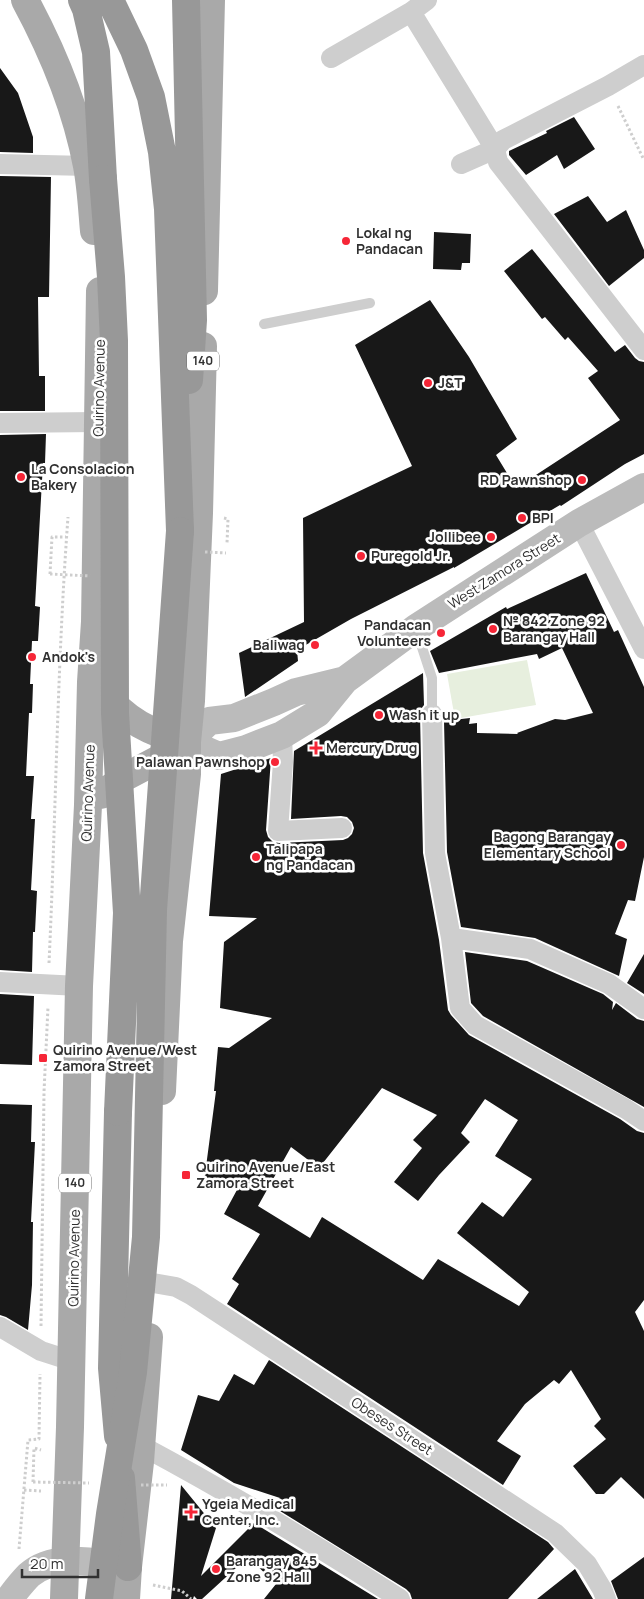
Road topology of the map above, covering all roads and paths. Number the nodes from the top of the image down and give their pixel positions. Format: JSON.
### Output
{"nodes":[{"id":1,"x":25,"y":0,"type":"edge"},
{"id":2,"x":82,"y":0,"type":"edge"},
{"id":3,"x":110,"y":0,"type":"edge"},
{"id":4,"x":186,"y":0,"type":"edge"},
{"id":5,"x":211,"y":0,"type":"edge"},
{"id":6,"x":427,"y":0,"type":"edge"},
{"id":7,"x":411,"y":12,"type":"junction"},
{"id":8,"x":331,"y":58,"type":"dead end"},
{"id":9,"x":644,"y":65,"type":"edge"},
{"id":10,"x":608,"y":86,"type":"junction"},
{"id":11,"x":495,"y":149,"type":"junction"},
{"id":12,"x":644,"y":160,"type":"edge"},
{"id":13,"x":0,"y":164,"type":"edge"},
{"id":14,"x":462,"y":164,"type":"dead end"},
{"id":15,"x":88,"y":166,"type":"junction"},
{"id":16,"x":370,"y":303,"type":"dead end"},
{"id":17,"x":264,"y":324,"type":"dead end"},
{"id":18,"x":644,"y":350,"type":"edge"},
{"id":19,"x":98,"y":422,"type":"junction"},
{"id":20,"x":0,"y":423,"type":"edge"},
{"id":21,"x":644,"y":487,"type":"edge"},
{"id":22,"x":68,"y":508,"type":"dead end"},
{"id":23,"x":228,"y":518,"type":"dead end"},
{"id":24,"x":579,"y":523,"type":"junction"},
{"id":25,"x":180,"y":531,"type":"junction"},
{"id":26,"x":66,"y":537,"type":"junction"},
{"id":27,"x":226,"y":554,"type":"dead end"},
{"id":28,"x":50,"y":574,"type":"dead end"},
{"id":29,"x":416,"y":628,"type":"junction"},
{"id":30,"x":642,"y":641,"type":"edge"},
{"id":31,"x":345,"y":680,"type":"junction"},
{"id":32,"x":92,"y":682,"type":"junction"},
{"id":33,"x":432,"y":714,"type":"joint"},
{"id":34,"x":282,"y":736,"type":"junction"},
{"id":35,"x":187,"y":742,"type":"junction"},
{"id":36,"x":88,"y":805,"type":"junction"},
{"id":37,"x":342,"y":828,"type":"dead end"},
{"id":38,"x":450,"y":938,"type":"junction"},
{"id":39,"x":0,"y":982,"type":"edge"},
{"id":40,"x":49,"y":984,"type":"junction"},
{"id":41,"x":79,"y":986,"type":"junction"},
{"id":42,"x":644,"y":1009,"type":"edge"},
{"id":43,"x":644,"y":1121,"type":"edge"},
{"id":44,"x":153,"y":1283,"type":"junction"},
{"id":45,"x":0,"y":1327,"type":"edge"},
{"id":46,"x":41,"y":1351,"type":"junction"},
{"id":47,"x":72,"y":1361,"type":"junction"},
{"id":48,"x":142,"y":1446,"type":"junction"},
{"id":49,"x":41,"y":1458,"type":"dead end"},
{"id":50,"x":41,"y":1475,"type":"dead end"},
{"id":51,"x":33,"y":1482,"type":"dead end"},
{"id":52,"x":24,"y":1490,"type":"junction"},
{"id":53,"x":66,"y":1561,"type":"junction"},
{"id":54,"x":127,"y":1582,"type":"edge"},
{"id":55,"x":12,"y":1595,"type":"edge"},
{"id":56,"x":64,"y":1599,"type":"edge"},
{"id":57,"x":99,"y":1599,"type":"edge"},
{"id":58,"x":191,"y":1599,"type":"edge"},
{"id":59,"x":400,"y":1599,"type":"edge"},
{"id":60,"x":606,"y":1599,"type":"edge"}],
"edges":[{"from":1,"to":15,"type":"main road","name":"Quirino Avenue","number":"140"},
{"from":2,"to":54,"type":"highway","bridge":true},
{"from":3,"to":25,"type":"highway"},
{"from":4,"to":25,"type":"highway"},
{"from":5,"to":35,"type":"main road","number":"140"},
{"from":6,"to":7,"type":"street"},
{"from":7,"to":8,"type":"street"},
{"from":7,"to":11,"type":"street"},
{"from":9,"to":10,"type":"street"},
{"from":10,"to":11,"type":"street"},
{"from":10,"to":12,"type":"path"},
{"from":11,"to":14,"type":"street"},
{"from":11,"to":18,"type":"street"},
{"from":13,"to":15,"type":"street"},
{"from":15,"to":19,"type":"main road","name":"Quirino Avenue","number":"140"},
{"from":16,"to":17,"type":"lane"},
{"from":19,"to":20,"type":"street"},
{"from":19,"to":32,"type":"main road","name":"Quirino Avenue","number":"140"},
{"from":21,"to":24,"type":"street","name":"West Zamora Street"},
{"from":22,"to":26,"type":"path"},
{"from":23,"to":27,"type":"path"},
{"from":24,"to":29,"type":"street","name":"West Zamora Street"},
{"from":24,"to":30,"type":"street"},
{"from":25,"to":57,"type":"highway","bridge":true},
{"from":26,"to":28,"type":"path"},
{"from":26,"to":40,"type":"path"},
{"from":29,"to":31,"type":"street","name":"West Zamora Street"},
{"from":29,"to":33,"type":"lane"},
{"from":31,"to":34,"type":"street","name":"West Zamora Street"},
{"from":31,"to":35,"type":"street","name":"West Zamora Street"},
{"from":32,"to":35,"type":"main road"},
{"from":32,"to":36,"type":"main road","name":"Quirino Avenue","number":"140"},
{"from":33,"to":38,"type":"street"},
{"from":34,"to":35,"type":"street","name":"West Zamora Street"},
{"from":34,"to":37,"type":"street"},
{"from":35,"to":36,"type":"main road"},
{"from":35,"to":44,"type":"main road","number":"140"},
{"from":36,"to":41,"type":"main road","name":"Quirino Avenue","number":"140"},
{"from":38,"to":42,"type":"street"},
{"from":38,"to":43,"type":"street"},
{"from":39,"to":40,"type":"street"},
{"from":40,"to":41,"type":"street"},
{"from":40,"to":46,"type":"path"},
{"from":41,"to":47,"type":"main road","name":"Quirino Avenue","number":"140"},
{"from":44,"to":48,"type":"main road","number":"140"},
{"from":44,"to":60,"type":"street","name":"Obeses Street"},
{"from":45,"to":46,"type":"street"},
{"from":46,"to":47,"type":"street"},
{"from":46,"to":52,"type":"path"},
{"from":47,"to":53,"type":"main road","name":"Quirino Avenue","number":"140"},
{"from":48,"to":54,"type":"main road","number":"140"},
{"from":48,"to":59,"type":"street"},
{"from":49,"to":51,"type":"path"},
{"from":50,"to":52,"type":"path"},
{"from":52,"to":55,"type":"path"},
{"from":53,"to":54,"type":"street"},
{"from":53,"to":55,"type":"street"},
{"from":53,"to":56,"type":"main road","name":"Quirino Avenue","number":"140"},
{"from":54,"to":58,"type":"path"}]}
